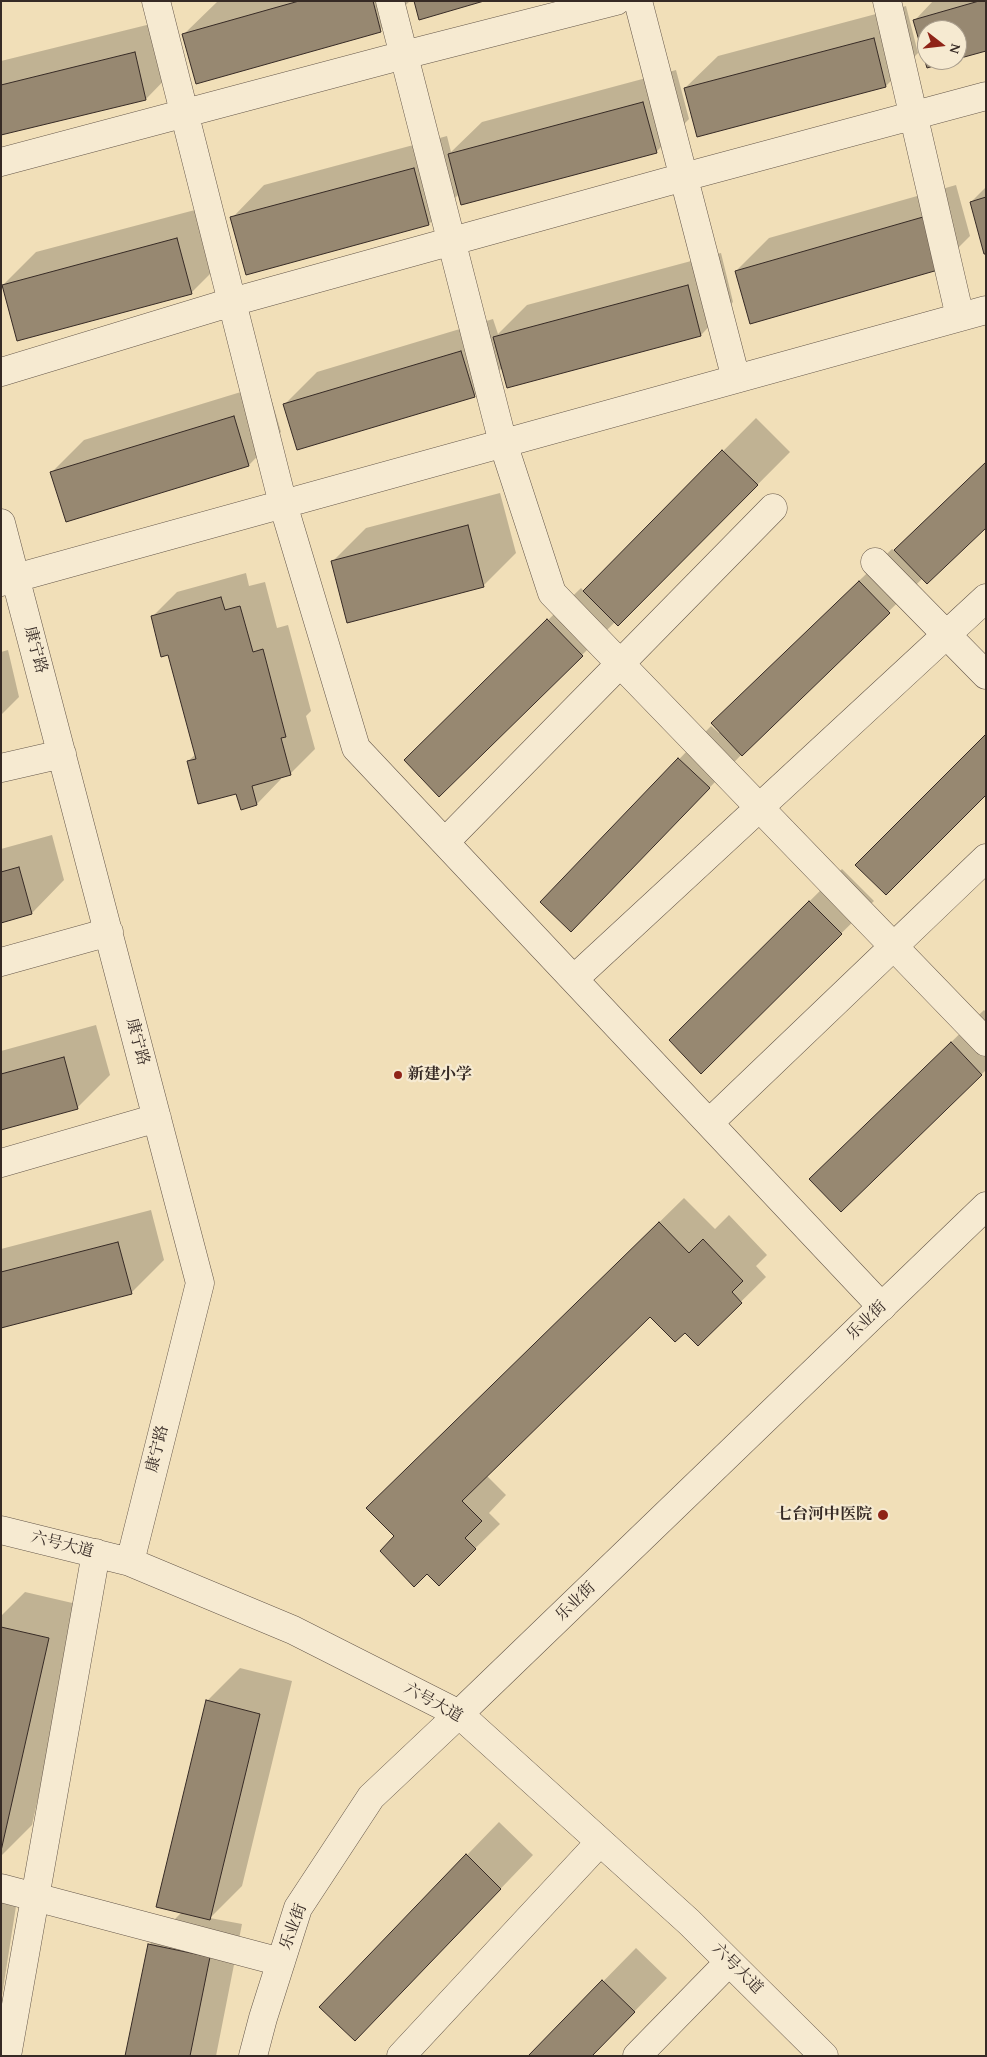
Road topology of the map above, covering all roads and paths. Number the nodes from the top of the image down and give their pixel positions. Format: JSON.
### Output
{"nodes":[{"id":1,"x":156,"y":1,"type":"edge"},
{"id":2,"x":390,"y":1,"type":"edge"},
{"id":3,"x":616,"y":1,"type":"edge"},
{"id":4,"x":638,"y":1,"type":"edge"},
{"id":5,"x":886,"y":1,"type":"edge"},
{"id":6,"x":404,"y":55,"type":"junction"},
{"id":7,"x":986,"y":96,"type":"edge"},
{"id":8,"x":184,"y":114,"type":"junction"},
{"id":9,"x":913,"y":116,"type":"junction"},
{"id":10,"x":1,"y":162,"type":"edge"},
{"id":11,"x":684,"y":177,"type":"junction"},
{"id":12,"x":451,"y":241,"type":"junction"},
{"id":13,"x":232,"y":302,"type":"junction"},
{"id":14,"x":986,"y":310,"type":"edge"},
{"id":15,"x":960,"y":317,"type":"junction"},
{"id":16,"x":1,"y":372,"type":"edge"},
{"id":17,"x":736,"y":378,"type":"junction"},
{"id":18,"x":503,"y":443,"type":"junction"},
{"id":19,"x":283,"y":504,"type":"junction"},
{"id":20,"x":772,"y":508,"type":"dead end"},
{"id":21,"x":1,"y":523,"type":"edge"},
{"id":22,"x":875,"y":562,"type":"dead end"},
{"id":23,"x":8,"y":580,"type":"edge"},
{"id":24,"x":986,"y":598,"type":"edge"},
{"id":25,"x":946,"y":635,"type":"junction"},
{"id":26,"x":621,"y":664,"type":"junction"},
{"id":27,"x":986,"y":675,"type":"edge"},
{"id":28,"x":62,"y":754,"type":"junction"},
{"id":29,"x":1,"y":768,"type":"edge"},
{"id":30,"x":759,"y":808,"type":"junction"},
{"id":31,"x":445,"y":842,"type":"junction"},
{"id":32,"x":986,"y":858,"type":"edge"},
{"id":33,"x":109,"y":932,"type":"junction"},
{"id":34,"x":894,"y":946,"type":"junction"},
{"id":35,"x":1,"y":962,"type":"edge"},
{"id":36,"x":574,"y":979,"type":"junction"},
{"id":37,"x":986,"y":1042,"type":"edge"},
{"id":38,"x":157,"y":1118,"type":"junction"},
{"id":39,"x":709,"y":1123,"type":"junction"},
{"id":40,"x":1,"y":1163,"type":"edge"},
{"id":41,"x":986,"y":1206,"type":"edge"},
{"id":42,"x":882,"y":1307,"type":"junction"},
{"id":43,"x":1,"y":1530,"type":"edge"},
{"id":44,"x":96,"y":1554,"type":"junction"},
{"id":45,"x":130,"y":1562,"type":"junction"},
{"id":46,"x":459,"y":1714,"type":"junction"},
{"id":47,"x":600,"y":1842,"type":"junction"},
{"id":48,"x":1,"y":1888,"type":"edge"},
{"id":49,"x":35,"y":1897,"type":"junction"},
{"id":50,"x":281,"y":1962,"type":"junction"},
{"id":51,"x":729,"y":1962,"type":"junction"},
{"id":52,"x":7,"y":2056,"type":"edge"},
{"id":53,"x":253,"y":2056,"type":"edge"},
{"id":54,"x":401,"y":2056,"type":"edge"},
{"id":55,"x":637,"y":2056,"type":"edge"},
{"id":56,"x":824,"y":2056,"type":"edge"}],
"edges":[{"from":1,"to":8,"type":"street"},
{"from":2,"to":6,"type":"street"},
{"from":3,"to":6,"type":"street"},
{"from":4,"to":11,"type":"street"},
{"from":5,"to":9,"type":"street"},
{"from":6,"to":8,"type":"street"},
{"from":6,"to":12,"type":"street"},
{"from":7,"to":9,"type":"street"},
{"from":8,"to":10,"type":"street"},
{"from":8,"to":13,"type":"street"},
{"from":9,"to":11,"type":"street"},
{"from":9,"to":15,"type":"street"},
{"from":11,"to":12,"type":"street"},
{"from":11,"to":17,"type":"street"},
{"from":12,"to":13,"type":"street"},
{"from":12,"to":18,"type":"street"},
{"from":13,"to":16,"type":"street"},
{"from":13,"to":19,"type":"street"},
{"from":14,"to":15,"type":"street"},
{"from":15,"to":17,"type":"street"},
{"from":17,"to":18,"type":"street"},
{"from":18,"to":19,"type":"street"},
{"from":18,"to":26,"type":"street"},
{"from":19,"to":23,"type":"street"},
{"from":19,"to":31,"type":"street"},
{"from":20,"to":26,"type":"street"},
{"from":21,"to":23,"type":"street","name":"康宁路"},
{"from":22,"to":25,"type":"street"},
{"from":23,"to":28,"type":"street","name":"康宁路"},
{"from":24,"to":25,"type":"street"},
{"from":25,"to":27,"type":"street"},
{"from":25,"to":30,"type":"street"},
{"from":26,"to":30,"type":"street"},
{"from":26,"to":31,"type":"street"},
{"from":28,"to":29,"type":"street"},
{"from":28,"to":33,"type":"street","name":"康宁路"},
{"from":30,"to":34,"type":"street"},
{"from":30,"to":36,"type":"street"},
{"from":31,"to":36,"type":"street"},
{"from":32,"to":34,"type":"street"},
{"from":33,"to":35,"type":"street"},
{"from":33,"to":38,"type":"street","name":"康宁路"},
{"from":34,"to":37,"type":"street"},
{"from":34,"to":39,"type":"street"},
{"from":36,"to":39,"type":"street"},
{"from":38,"to":40,"type":"street"},
{"from":38,"to":45,"type":"street","name":"康宁路"},
{"from":39,"to":42,"type":"street"},
{"from":41,"to":42,"type":"street","name":"乐业街"},
{"from":42,"to":46,"type":"street","name":"乐业街"},
{"from":43,"to":44,"type":"street","name":"六号大道"},
{"from":44,"to":45,"type":"street","name":"六号大道"},
{"from":44,"to":49,"type":"street"},
{"from":45,"to":46,"type":"street","name":"六号大道"},
{"from":46,"to":47,"type":"street","name":"六号大道"},
{"from":46,"to":50,"type":"street","name":"乐业街"},
{"from":47,"to":51,"type":"street","name":"六号大道"},
{"from":47,"to":54,"type":"street"},
{"from":48,"to":49,"type":"street"},
{"from":49,"to":50,"type":"street"},
{"from":49,"to":52,"type":"street"},
{"from":50,"to":53,"type":"street","name":"乐业街"},
{"from":51,"to":55,"type":"street"},
{"from":51,"to":56,"type":"street","name":"六号大道"}]}
